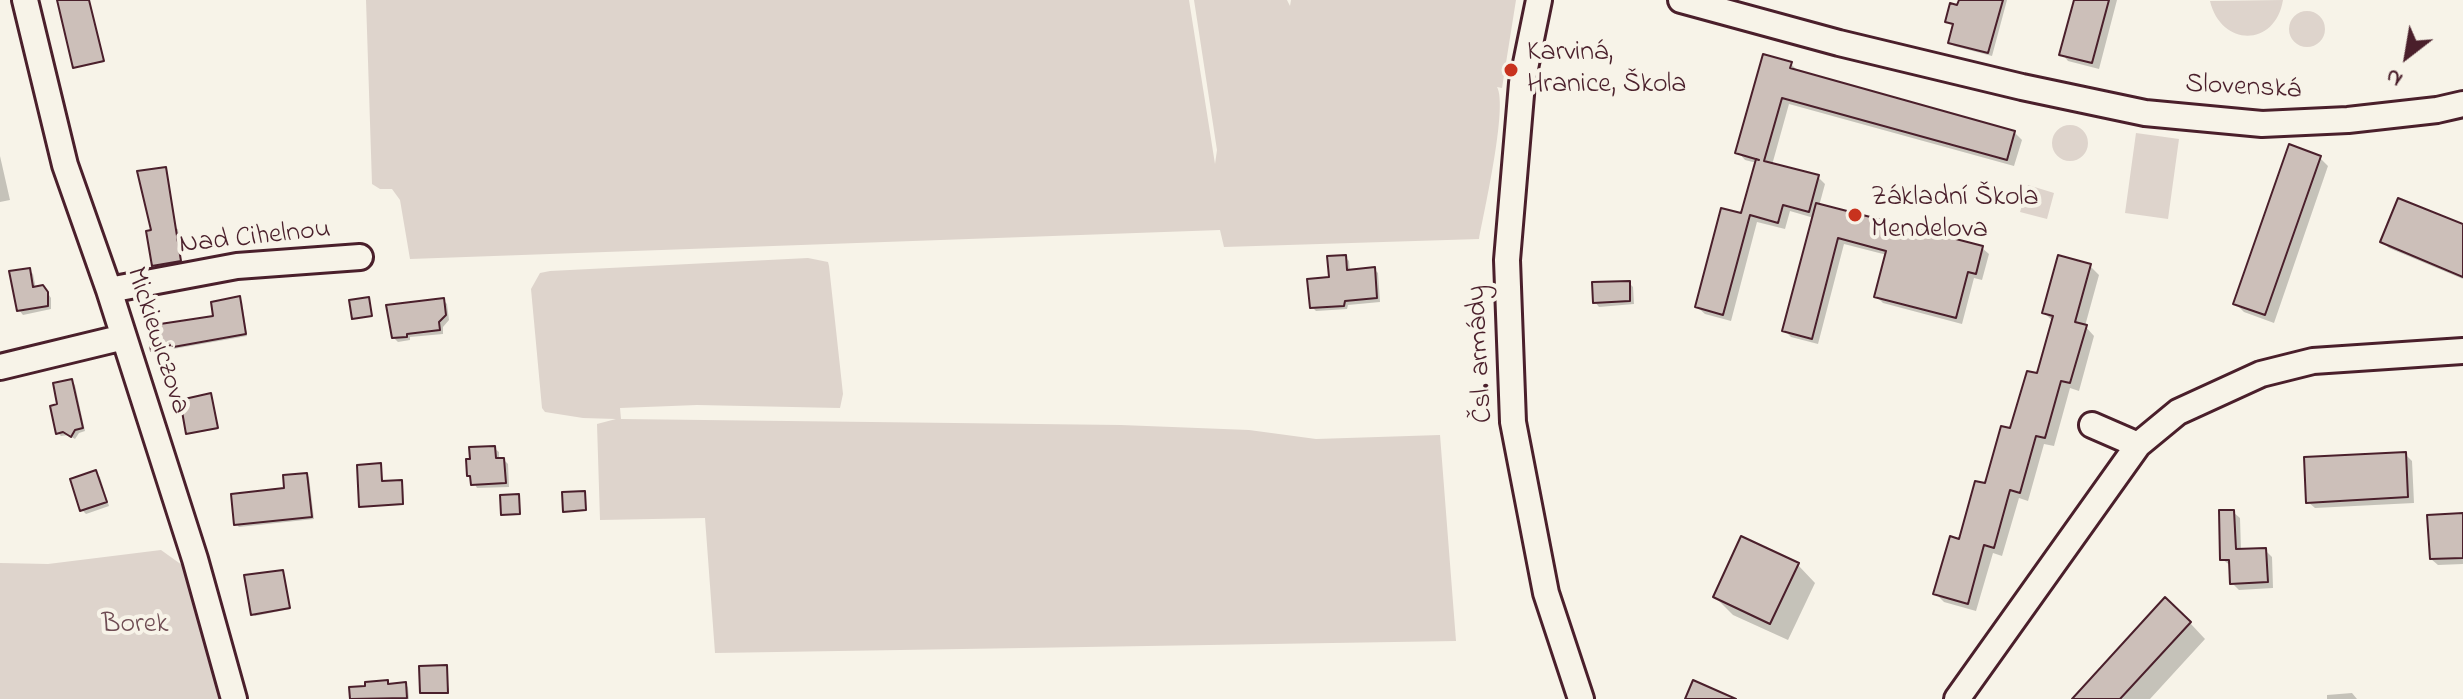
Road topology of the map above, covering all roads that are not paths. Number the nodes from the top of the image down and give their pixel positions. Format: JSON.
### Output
{"nodes":[{"id":1,"x":25,"y":0,"type":"edge"},
{"id":2,"x":1539,"y":0,"type":"edge"},
{"id":3,"x":1681,"y":0,"type":"edge"},
{"id":4,"x":2463,"y":104,"type":"edge"},
{"id":5,"x":360,"y":257,"type":"dead end"},
{"id":6,"x":109,"y":290,"type":"junction"},
{"id":7,"x":124,"y":337,"type":"junction"},
{"id":8,"x":2463,"y":351,"type":"edge"},
{"id":9,"x":0,"y":367,"type":"edge"},
{"id":10,"x":2092,"y":425,"type":"dead end"},
{"id":11,"x":2138,"y":445,"type":"junction"},
{"id":12,"x":234,"y":699,"type":"edge"},
{"id":13,"x":1581,"y":699,"type":"edge"},
{"id":14,"x":1957,"y":699,"type":"edge"}],
"edges":[{"from":1,"to":6,"type":"street","name":"Mickiewiczova"},
{"from":2,"to":13,"type":"street","name":"Čsl. armády"},
{"from":3,"to":4,"type":"street","name":"Slovenská"},
{"from":5,"to":6,"type":"street","name":"Nad Cihelnou"},
{"from":6,"to":7,"type":"street","name":"Mickiewiczova"},
{"from":7,"to":9,"type":"street"},
{"from":7,"to":12,"type":"street","name":"Mickiewiczova"},
{"from":8,"to":11,"type":"street"},
{"from":10,"to":11,"type":"street"},
{"from":11,"to":14,"type":"street"}]}
